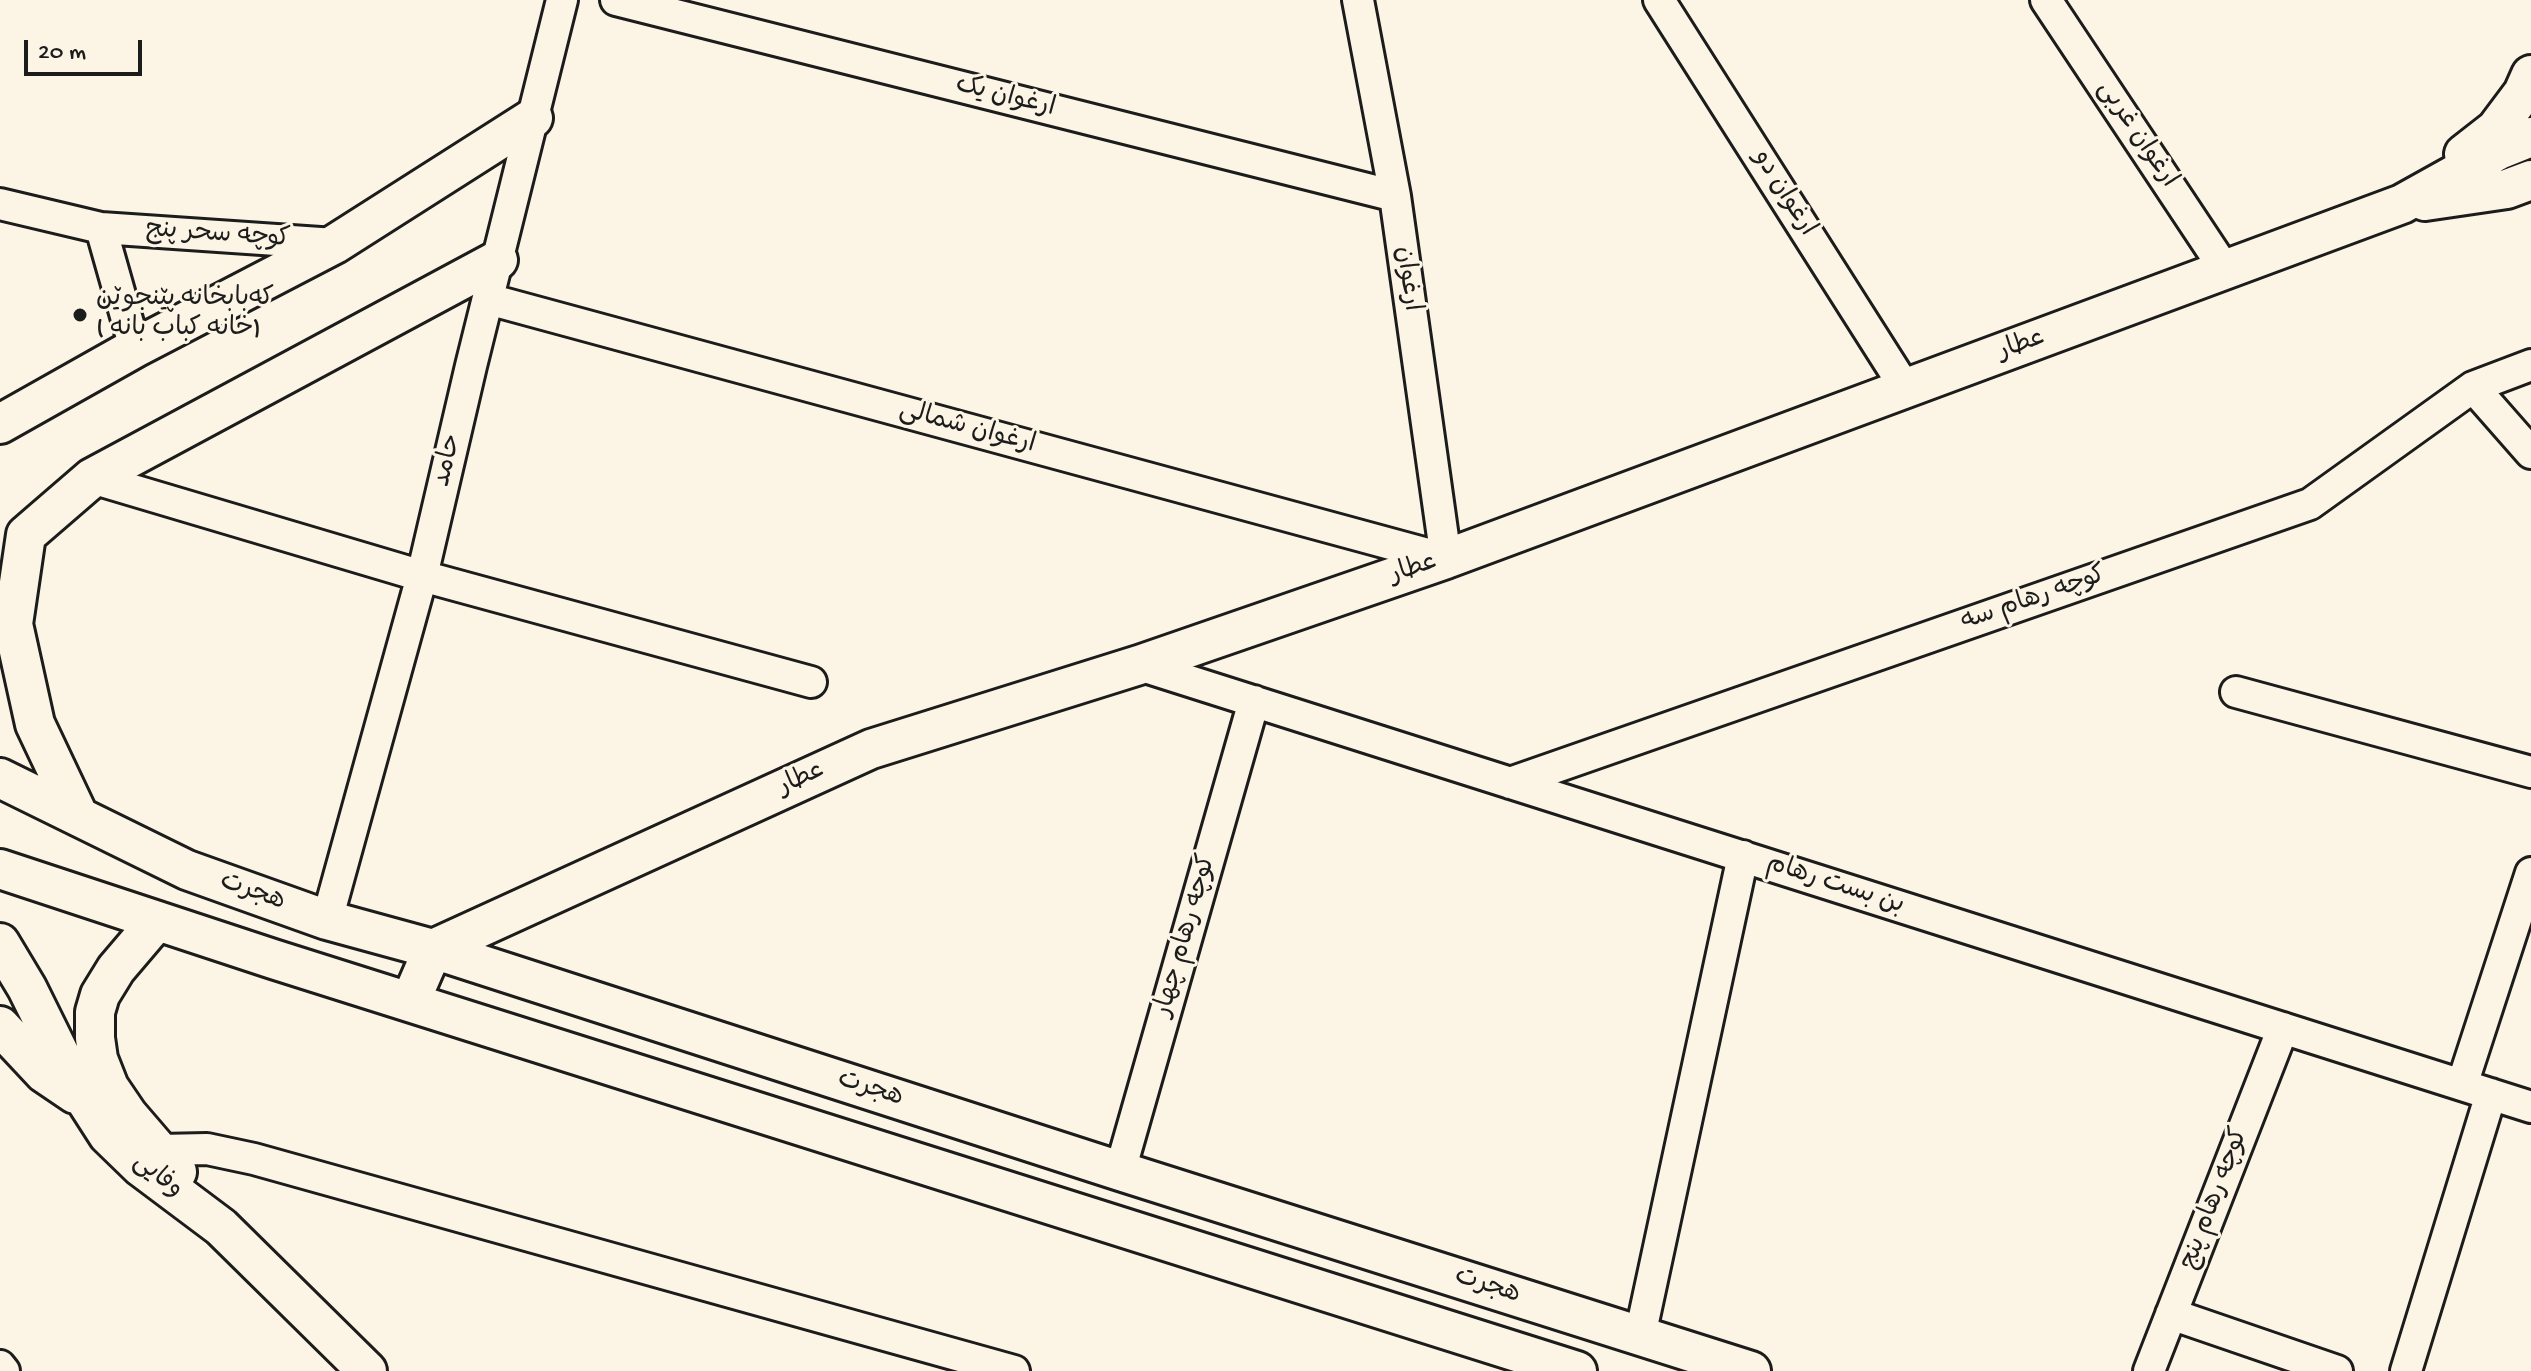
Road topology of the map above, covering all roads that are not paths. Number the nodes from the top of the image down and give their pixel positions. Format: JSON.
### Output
{"nodes":[{"id":1,"x":562,"y":0,"type":"edge"},
{"id":2,"x":616,"y":0,"type":"edge"},
{"id":3,"x":1358,"y":0,"type":"edge"},
{"id":4,"x":1659,"y":0,"type":"edge"},
{"id":5,"x":2046,"y":0,"type":"edge"},
{"id":6,"x":2531,"y":75,"type":"edge"},
{"id":7,"x":533,"y":118,"type":"junction"},
{"id":8,"x":2531,"y":137,"type":"edge"},
{"id":9,"x":2531,"y":180,"type":"edge"},
{"id":10,"x":1395,"y":196,"type":"junction"},
{"id":11,"x":0,"y":204,"type":"edge"},
{"id":12,"x":2402,"y":204,"type":"junction"},
{"id":13,"x":101,"y":228,"type":"junction"},
{"id":14,"x":335,"y":244,"type":"junction"},
{"id":15,"x":498,"y":260,"type":"junction"},
{"id":16,"x":2226,"y":271,"type":"junction"},
{"id":17,"x":488,"y":299,"type":"junction"},
{"id":18,"x":135,"y":348,"type":"junction"},
{"id":19,"x":2531,"y":365,"type":"edge"},
{"id":20,"x":2473,"y":387,"type":"junction"},
{"id":21,"x":1906,"y":389,"type":"junction"},
{"id":22,"x":0,"y":424,"type":"edge"},
{"id":23,"x":2531,"y":453,"type":"edge"},
{"id":24,"x":92,"y":478,"type":"junction"},
{"id":25,"x":1446,"y":559,"type":"junction"},
{"id":26,"x":422,"y":576,"type":"junction"},
{"id":27,"x":1139,"y":665,"type":"junction"},
{"id":28,"x":811,"y":682,"type":"dead end"},
{"id":29,"x":2236,"y":692,"type":"dead end"},
{"id":30,"x":1254,"y":701,"type":"junction"},
{"id":31,"x":2531,"y":772,"type":"edge"},
{"id":32,"x":0,"y":778,"type":"edge"},
{"id":33,"x":1510,"y":783,"type":"junction"},
{"id":34,"x":79,"y":817,"type":"junction"},
{"id":35,"x":1743,"y":856,"type":"junction"},
{"id":36,"x":0,"y":869,"type":"edge"},
{"id":37,"x":2531,"y":873,"type":"edge"},
{"id":38,"x":327,"y":920,"type":"junction"},
{"id":39,"x":156,"y":922,"type":"junction"},
{"id":40,"x":0,"y":943,"type":"edge"},
{"id":41,"x":433,"y":949,"type":"junction"},
{"id":42,"x":410,"y":1002,"type":"junction"},
{"id":43,"x":0,"y":1026,"type":"edge"},
{"id":44,"x":2283,"y":1028,"type":"junction"},
{"id":45,"x":2477,"y":1089,"type":"junction"},
{"id":46,"x":85,"y":1101,"type":"junction"},
{"id":47,"x":2531,"y":1107,"type":"edge"},
{"id":48,"x":160,"y":1150,"type":"junction"},
{"id":49,"x":1120,"y":1171,"type":"junction"},
{"id":50,"x":221,"y":1227,"type":"junction"},
{"id":51,"x":2171,"y":1314,"type":"junction"},
{"id":52,"x":1640,"y":1336,"type":"junction"},
{"id":53,"x":0,"y":1366,"type":"edge"},
{"id":54,"x":1739,"y":1369,"type":"edge"},
{"id":55,"x":4,"y":1371,"type":"edge"},
{"id":56,"x":367,"y":1371,"type":"edge"},
{"id":57,"x":1014,"y":1371,"type":"edge"},
{"id":58,"x":1577,"y":1371,"type":"edge"},
{"id":59,"x":2149,"y":1371,"type":"edge"},
{"id":60,"x":2337,"y":1371,"type":"edge"},
{"id":61,"x":2406,"y":1371,"type":"edge"}],
"edges":[{"from":1,"to":7,"type":"street","name":"حامد"},
{"from":2,"to":10,"type":"street","name":"ارغوان یک"},
{"from":3,"to":10,"type":"street","name":"ارغوان"},
{"from":4,"to":21,"type":"street","name":"ارغوان دو"},
{"from":5,"to":16,"type":"street","name":"ارغوان غربی"},
{"from":6,"to":12,"type":"street"},
{"from":7,"to":14,"type":"street"},
{"from":7,"to":15,"type":"street","name":"حامد"},
{"from":8,"to":12,"type":"street","name":"عطار"},
{"from":9,"to":12,"type":"street","name":"عطار"},
{"from":10,"to":25,"type":"street","name":"ارغوان"},
{"from":11,"to":13,"type":"street","name":"کوچه سحر پنج"},
{"from":12,"to":16,"type":"street","name":"عطار"},
{"from":13,"to":14,"type":"street","name":"کوچه سحر پنج"},
{"from":13,"to":18,"type":"street"},
{"from":14,"to":18,"type":"street"},
{"from":15,"to":17,"type":"street","name":"حامد"},
{"from":15,"to":24,"type":"street"},
{"from":16,"to":21,"type":"street","name":"عطار"},
{"from":17,"to":25,"type":"street","name":"ارغوان شمالی"},
{"from":17,"to":26,"type":"street","name":"حامد"},
{"from":18,"to":22,"type":"street"},
{"from":19,"to":20,"type":"street","name":"کوچه رهام سه"},
{"from":20,"to":23,"type":"street"},
{"from":20,"to":33,"type":"street","name":"کوچه رهام سه"},
{"from":21,"to":25,"type":"street","name":"عطار"},
{"from":24,"to":26,"type":"street"},
{"from":24,"to":34,"type":"street"},
{"from":25,"to":27,"type":"street","name":"عطار"},
{"from":26,"to":28,"type":"street"},
{"from":26,"to":38,"type":"street","name":"حامد"},
{"from":27,"to":30,"type":"street","name":"بن بست رهام"},
{"from":27,"to":41,"type":"street","name":"عطار"},
{"from":29,"to":31,"type":"street"},
{"from":30,"to":33,"type":"street","name":"بن بست رهام"},
{"from":30,"to":49,"type":"street","name":"کوچه رهام چهار"},
{"from":32,"to":34,"type":"street","name":"هجرت"},
{"from":33,"to":35,"type":"street","name":"بن بست رهام"},
{"from":34,"to":38,"type":"street","name":"هجرت"},
{"from":35,"to":44,"type":"street","name":"بن بست رهام"},
{"from":35,"to":52,"type":"street"},
{"from":36,"to":39,"type":"street","name":"هجرت"},
{"from":37,"to":45,"type":"street"},
{"from":38,"to":41,"type":"street","name":"هجرت"},
{"from":39,"to":42,"type":"street","name":"هجرت"},
{"from":39,"to":48,"type":"street"},
{"from":40,"to":46,"type":"street","name":"وفایی"},
{"from":41,"to":42,"type":"street"},
{"from":41,"to":49,"type":"street","name":"هجرت"},
{"from":42,"to":58,"type":"street","name":"هجرت"},
{"from":43,"to":46,"type":"street"},
{"from":44,"to":45,"type":"street","name":"بن بست رهام"},
{"from":44,"to":51,"type":"street","name":"کوچه رهام پنج"},
{"from":45,"to":47,"type":"street","name":"بن بست رهام"},
{"from":45,"to":61,"type":"street"},
{"from":46,"to":50,"type":"street","name":"وفایی"},
{"from":48,"to":50,"type":"street"},
{"from":48,"to":57,"type":"street"},
{"from":49,"to":52,"type":"street","name":"هجرت"},
{"from":50,"to":56,"type":"street","name":"وفایی"},
{"from":51,"to":59,"type":"street","name":"کوچه رهام پنج"},
{"from":51,"to":60,"type":"street"},
{"from":52,"to":54,"type":"street","name":"هجرت"},
{"from":53,"to":55,"type":"street"}]}
